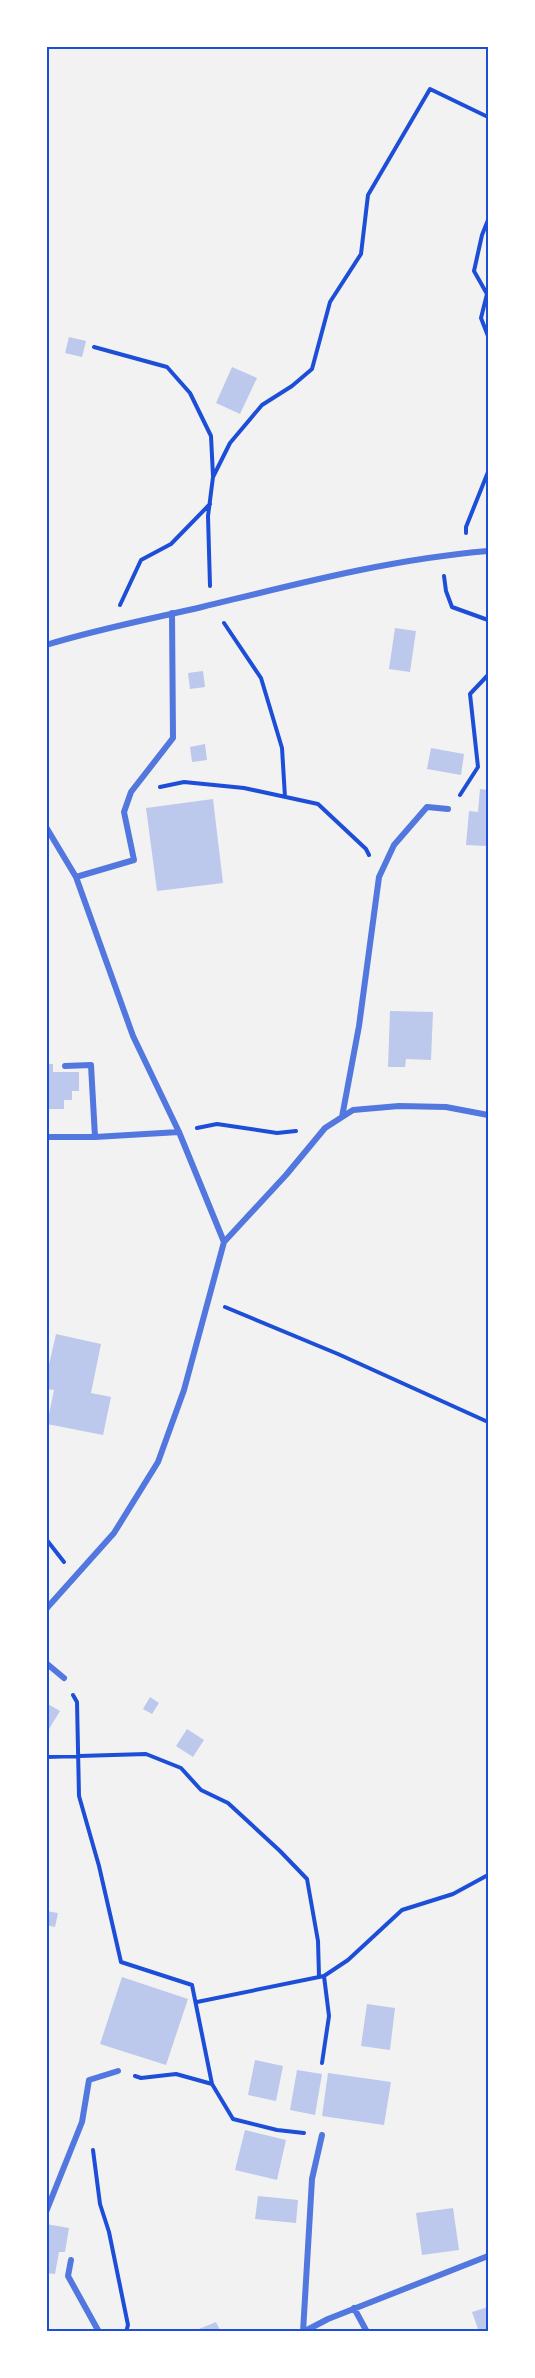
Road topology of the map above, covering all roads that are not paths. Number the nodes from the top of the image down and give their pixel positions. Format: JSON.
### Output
{"nodes":[{"id":1,"x":489,"y":551,"type":"edge"},
{"id":2,"x":172,"y":613,"type":"junction"},
{"id":3,"x":46,"y":645,"type":"edge"},
{"id":4,"x":448,"y":809,"type":"road end"},
{"id":5,"x":46,"y":826,"type":"edge"},
{"id":6,"x":76,"y":877,"type":"junction"},
{"id":7,"x":65,"y":1066,"type":"dead end"},
{"id":8,"x":489,"y":1115,"type":"edge"},
{"id":9,"x":342,"y":1117,"type":"junction"},
{"id":10,"x":178,"y":1132,"type":"junction"},
{"id":11,"x":46,"y":1137,"type":"edge"},
{"id":12,"x":95,"y":1137,"type":"junction"},
{"id":13,"x":224,"y":1242,"type":"junction"},
{"id":14,"x":46,"y":1609,"type":"edge"},
{"id":15,"x":46,"y":1663,"type":"edge"},
{"id":16,"x":64,"y":1678,"type":"road end"},
{"id":17,"x":118,"y":2071,"type":"road end"},
{"id":18,"x":322,"y":2135,"type":"road end"},
{"id":19,"x":46,"y":2212,"type":"edge"},
{"id":20,"x":489,"y":2256,"type":"edge"},
{"id":21,"x":71,"y":2260,"type":"dead end"},
{"id":22,"x":354,"y":2308,"type":"junction"},
{"id":23,"x":99,"y":2331,"type":"edge"},
{"id":24,"x":303,"y":2331,"type":"edge"},
{"id":25,"x":367,"y":2331,"type":"edge"}],
"edges":[{"from":1,"to":2,"type":"street"},
{"from":2,"to":3,"type":"street"},
{"from":2,"to":6,"type":"street"},
{"from":4,"to":9,"type":"street"},
{"from":5,"to":6,"type":"street"},
{"from":6,"to":10,"type":"street"},
{"from":7,"to":12,"type":"street"},
{"from":8,"to":9,"type":"street"},
{"from":9,"to":13,"type":"street"},
{"from":10,"to":12,"type":"street"},
{"from":10,"to":13,"type":"street"},
{"from":11,"to":12,"type":"street"},
{"from":13,"to":14,"type":"street"},
{"from":15,"to":16,"type":"street"},
{"from":17,"to":19,"type":"street"},
{"from":18,"to":24,"type":"street"},
{"from":20,"to":22,"type":"street"},
{"from":21,"to":23,"type":"street"},
{"from":22,"to":24,"type":"street"},
{"from":22,"to":25,"type":"street"}]}
